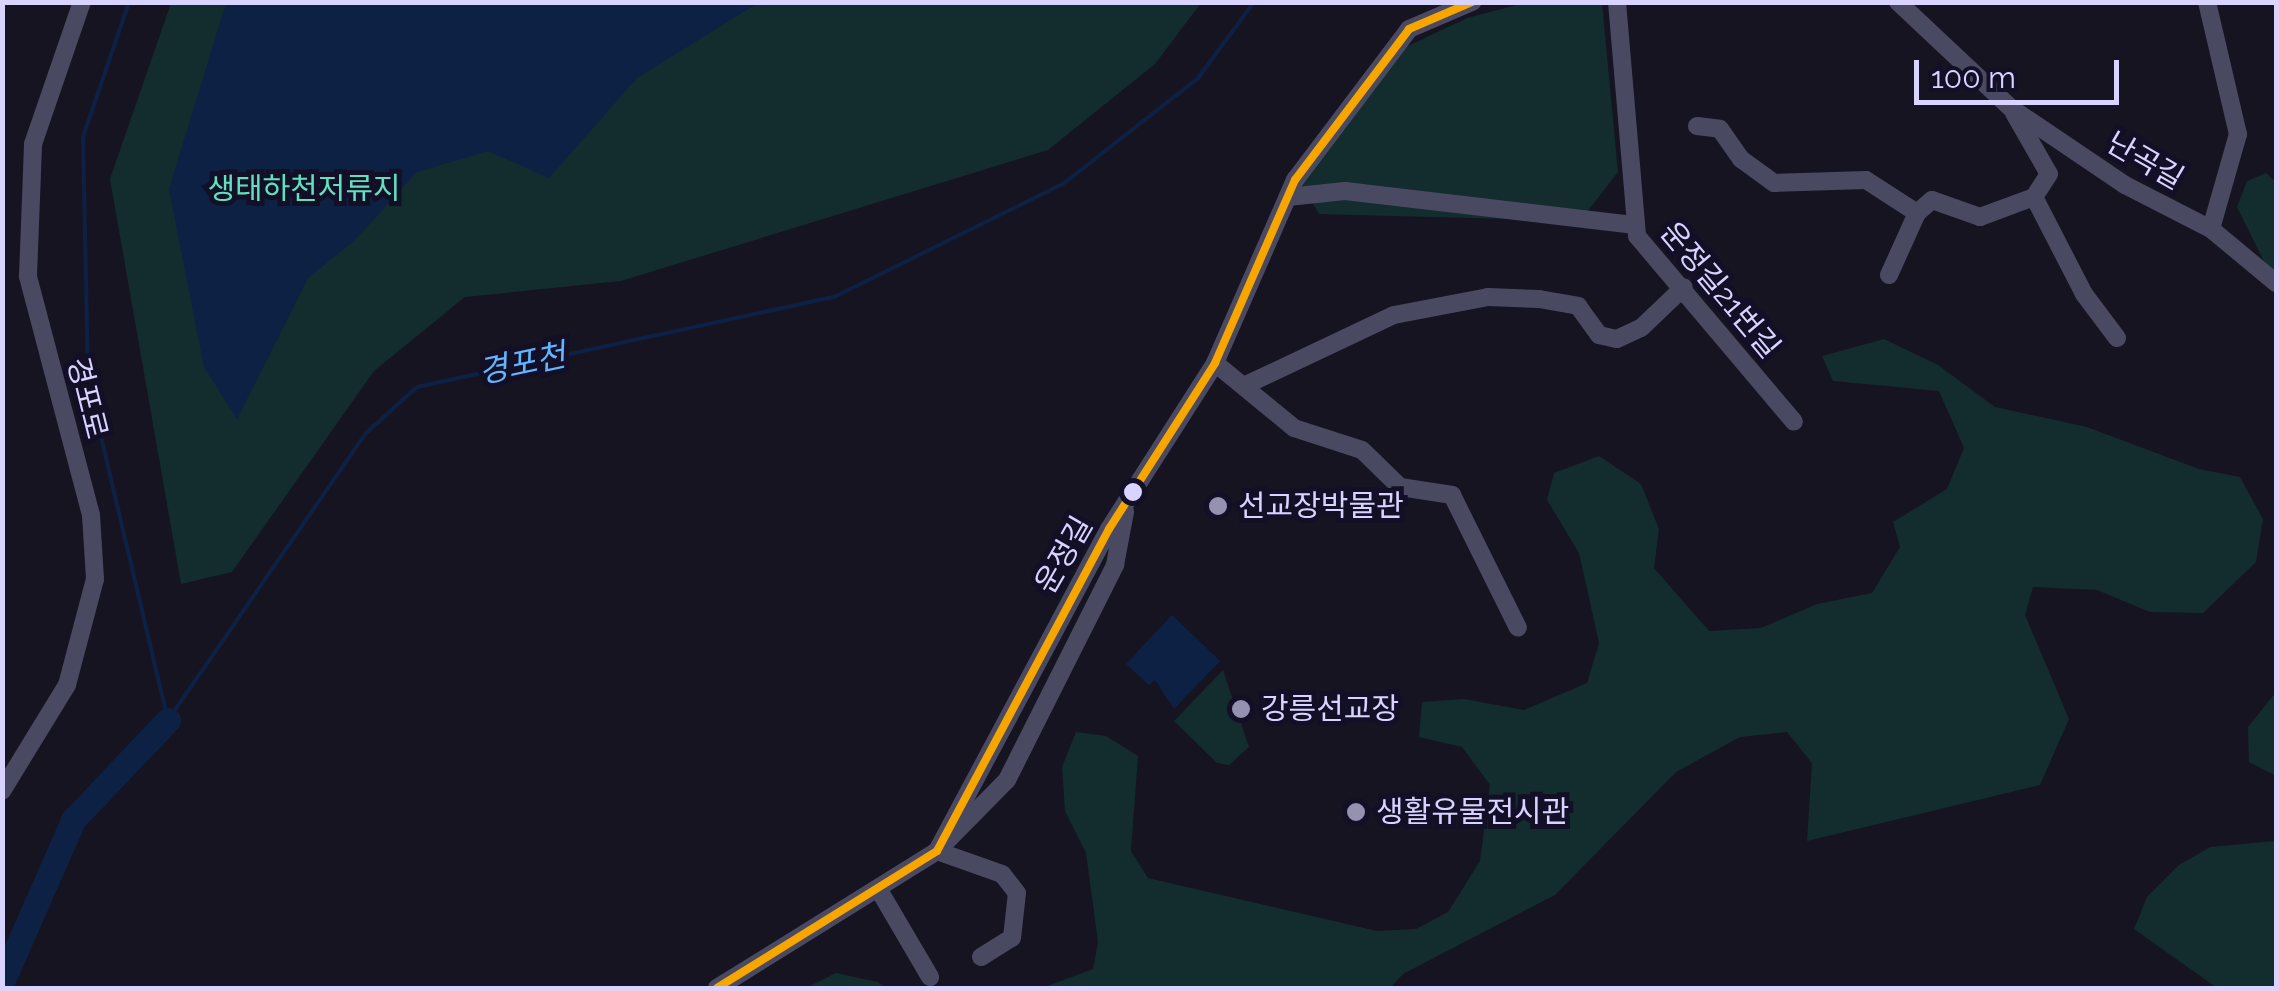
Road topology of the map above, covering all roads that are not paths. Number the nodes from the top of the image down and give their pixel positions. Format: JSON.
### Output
{"nodes":[{"id":1,"x":82,"y":2,"type":"edge"},
{"id":2,"x":1472,"y":2,"type":"edge"},
{"id":3,"x":1618,"y":2,"type":"edge"},
{"id":4,"x":1898,"y":2,"type":"edge"},
{"id":5,"x":2207,"y":2,"type":"edge"},
{"id":6,"x":2011,"y":108,"type":"junction"},
{"id":7,"x":1697,"y":126,"type":"dead end"},
{"id":8,"x":1288,"y":197,"type":"junction"},
{"id":9,"x":2034,"y":197,"type":"junction"},
{"id":10,"x":1917,"y":213,"type":"junction"},
{"id":11,"x":1633,"y":225,"type":"junction"},
{"id":12,"x":2211,"y":228,"type":"junction"},
{"id":13,"x":1889,"y":275,"type":"dead end"},
{"id":14,"x":2276,"y":283,"type":"edge"},
{"id":15,"x":1684,"y":288,"type":"junction"},
{"id":16,"x":2117,"y":338,"type":"dead end"},
{"id":17,"x":1215,"y":364,"type":"junction"},
{"id":18,"x":1248,"y":384,"type":"junction"},
{"id":19,"x":1794,"y":422,"type":"dead end"},
{"id":20,"x":1126,"y":506,"type":"junction"},
{"id":21,"x":1518,"y":628,"type":"dead end"},
{"id":22,"x":2,"y":791,"type":"edge"},
{"id":23,"x":937,"y":851,"type":"junction"},
{"id":24,"x":879,"y":890,"type":"junction"},
{"id":25,"x":981,"y":956,"type":"dead end"},
{"id":26,"x":930,"y":978,"type":"dead end"},
{"id":27,"x":717,"y":988,"type":"edge"}],
"edges":[{"from":1,"to":22,"type":"street","name":"경포로"},
{"from":2,"to":8,"type":"street","name":"운정길"},
{"from":3,"to":11,"type":"street","name":"운정길21번길"},
{"from":4,"to":6,"type":"street","name":"난곡길"},
{"from":5,"to":12,"type":"street"},
{"from":6,"to":9,"type":"street"},
{"from":6,"to":12,"type":"street","name":"난곡길"},
{"from":7,"to":10,"type":"street"},
{"from":8,"to":11,"type":"street"},
{"from":8,"to":17,"type":"street","name":"운정길"},
{"from":9,"to":10,"type":"street"},
{"from":9,"to":16,"type":"street"},
{"from":10,"to":13,"type":"street"},
{"from":11,"to":15,"type":"street","name":"운정길21번길"},
{"from":12,"to":14,"type":"street","name":"난곡길"},
{"from":15,"to":18,"type":"street"},
{"from":15,"to":19,"type":"street","name":"운정길21번길"},
{"from":17,"to":18,"type":"street"},
{"from":17,"to":20,"type":"street","name":"운정길"},
{"from":18,"to":21,"type":"street"},
{"from":20,"to":23,"type":"street","name":"운정길"},
{"from":20,"to":23,"type":"street"},
{"from":23,"to":24,"type":"street","name":"운정길"},
{"from":23,"to":25,"type":"street"},
{"from":24,"to":26,"type":"street"},
{"from":24,"to":27,"type":"street","name":"운정길"}]}
